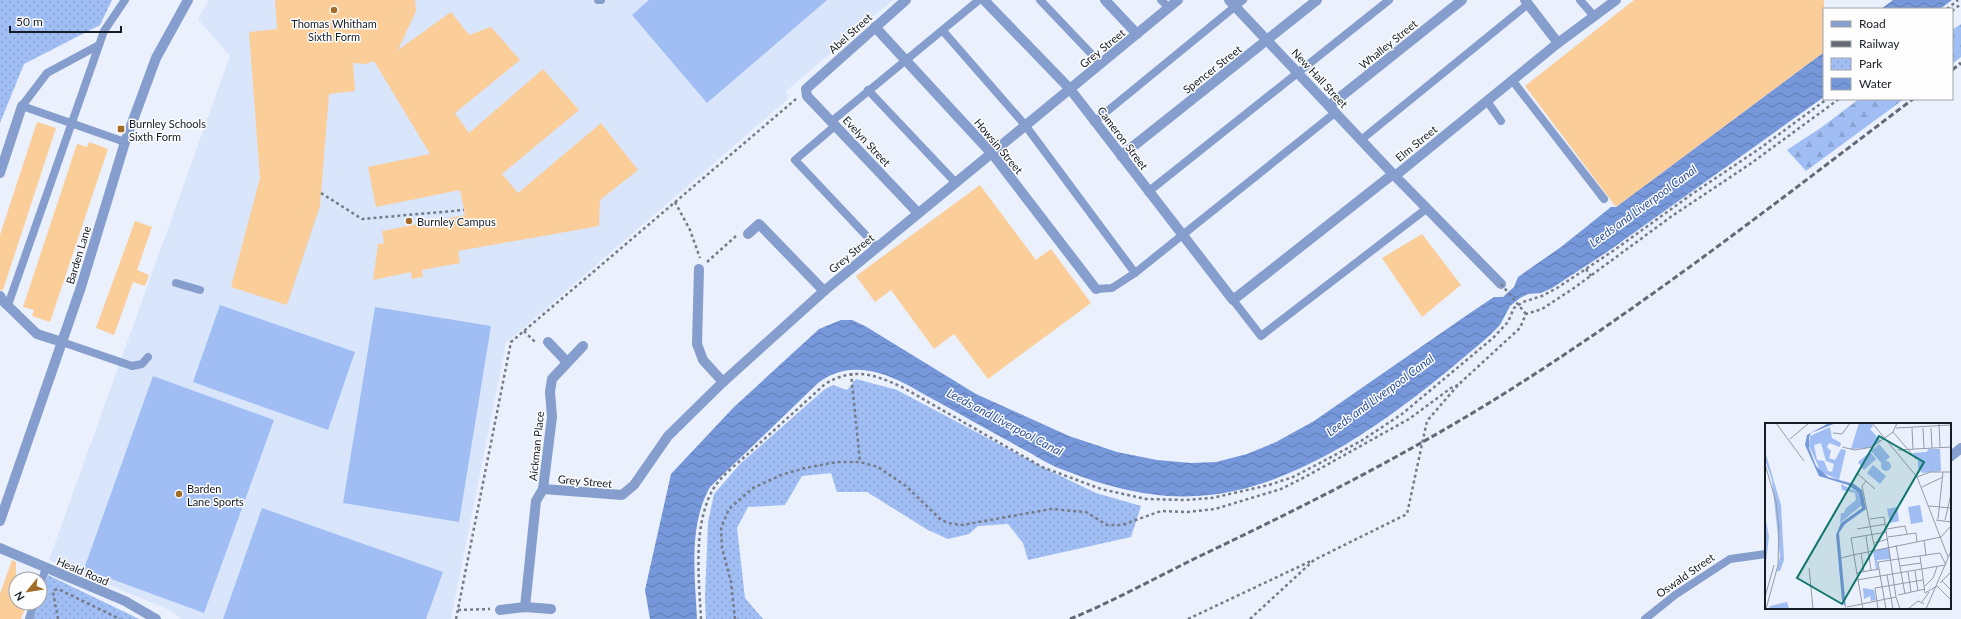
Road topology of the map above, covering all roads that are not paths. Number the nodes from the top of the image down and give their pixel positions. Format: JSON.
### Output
{"nodes":[{"id":1,"x":125,"y":0,"type":"edge"},
{"id":2,"x":188,"y":0,"type":"edge"},
{"id":3,"x":598,"y":0,"type":"edge"},
{"id":4,"x":602,"y":0,"type":"edge"},
{"id":5,"x":906,"y":0,"type":"edge"},
{"id":6,"x":979,"y":0,"type":"edge"},
{"id":7,"x":984,"y":0,"type":"edge"},
{"id":8,"x":1040,"y":0,"type":"edge"},
{"id":9,"x":1105,"y":0,"type":"edge"},
{"id":10,"x":1161,"y":0,"type":"edge"},
{"id":11,"x":1178,"y":0,"type":"edge"},
{"id":12,"x":1317,"y":0,"type":"edge"},
{"id":13,"x":1389,"y":0,"type":"edge"},
{"id":14,"x":1462,"y":0,"type":"edge"},
{"id":15,"x":1580,"y":0,"type":"edge"},
{"id":16,"x":1616,"y":0,"type":"edge"},
{"id":17,"x":1236,"y":2,"type":"edge"},
{"id":18,"x":1527,"y":2,"type":"edge"},
{"id":19,"x":1169,"y":8,"type":"junction"},
{"id":20,"x":1594,"y":16,"type":"junction"},
{"id":21,"x":875,"y":27,"type":"junction"},
{"id":22,"x":943,"y":31,"type":"junction"},
{"id":23,"x":1137,"y":34,"type":"junction"},
{"id":24,"x":1268,"y":40,"type":"junction"},
{"id":25,"x":1558,"y":43,"type":"junction"},
{"id":26,"x":99,"y":45,"type":"junction"},
{"id":27,"x":905,"y":60,"type":"junction"},
{"id":28,"x":1101,"y":64,"type":"junction"},
{"id":29,"x":1299,"y":74,"type":"junction"},
{"id":30,"x":1512,"y":80,"type":"junction"},
{"id":31,"x":808,"y":88,"type":"joint"},
{"id":32,"x":1070,"y":89,"type":"junction"},
{"id":33,"x":868,"y":90,"type":"junction"},
{"id":34,"x":1487,"y":100,"type":"junction"},
{"id":35,"x":22,"y":106,"type":"junction"},
{"id":36,"x":1332,"y":109,"type":"junction"},
{"id":37,"x":1501,"y":121,"type":"dead end"},
{"id":38,"x":1094,"y":122,"type":"junction"},
{"id":39,"x":72,"y":123,"type":"junction"},
{"id":40,"x":834,"y":123,"type":"junction"},
{"id":41,"x":1025,"y":124,"type":"junction"},
{"id":42,"x":1362,"y":140,"type":"junction"},
{"id":43,"x":125,"y":142,"type":"junction"},
{"id":44,"x":992,"y":153,"type":"junction"},
{"id":45,"x":1121,"y":156,"type":"junction"},
{"id":46,"x":0,"y":173,"type":"edge"},
{"id":47,"x":1394,"y":175,"type":"junction"},
{"id":48,"x":956,"y":183,"type":"junction"},
{"id":49,"x":1148,"y":192,"type":"junction"},
{"id":50,"x":1604,"y":199,"type":"dead end"},
{"id":51,"x":1426,"y":209,"type":"junction"},
{"id":52,"x":918,"y":213,"type":"junction"},
{"id":53,"x":748,"y":234,"type":"road end"},
{"id":54,"x":1181,"y":235,"type":"junction"},
{"id":55,"x":877,"y":247,"type":"junction"},
{"id":56,"x":699,"y":269,"type":"road end"},
{"id":57,"x":1135,"y":273,"type":"junction"},
{"id":58,"x":176,"y":283,"type":"dead end"},
{"id":59,"x":1501,"y":284,"type":"road end"},
{"id":60,"x":1096,"y":289,"type":"joint"},
{"id":61,"x":200,"y":290,"type":"dead end"},
{"id":62,"x":824,"y":291,"type":"junction"},
{"id":63,"x":0,"y":296,"type":"edge"},
{"id":64,"x":1233,"y":300,"type":"junction"},
{"id":65,"x":8,"y":305,"type":"junction"},
{"id":66,"x":62,"y":342,"type":"junction"},
{"id":67,"x":548,"y":342,"type":"dead end"},
{"id":68,"x":583,"y":346,"type":"dead end"},
{"id":69,"x":148,"y":357,"type":"dead end"},
{"id":70,"x":567,"y":362,"type":"junction"},
{"id":71,"x":723,"y":382,"type":"junction"},
{"id":72,"x":1961,"y":448,"type":"edge"},
{"id":73,"x":1951,"y":455,"type":"edge"},
{"id":74,"x":543,"y":489,"type":"junction"},
{"id":75,"x":0,"y":521,"type":"edge"},
{"id":76,"x":0,"y":548,"type":"edge"},
{"id":77,"x":1765,"y":554,"type":"edge"},
{"id":78,"x":46,"y":568,"type":"junction"},
{"id":79,"x":45,"y":571,"type":"edge"},
{"id":80,"x":525,"y":606,"type":"junction"},
{"id":81,"x":551,"y":609,"type":"dead end"},
{"id":82,"x":500,"y":610,"type":"road end"},
{"id":83,"x":156,"y":619,"type":"edge"},
{"id":84,"x":1645,"y":619,"type":"edge"}],
"edges":[{"from":1,"to":26,"type":"lane"},
{"from":2,"to":43,"type":"street","name":"Barden Lane"},
{"from":3,"to":4,"type":"lane"},
{"from":5,"to":21,"type":"street","name":"Abel Street"},
{"from":6,"to":22,"type":"lane"},
{"from":7,"to":32,"type":"street","name":"Cameron Street"},
{"from":8,"to":28,"type":"lane"},
{"from":9,"to":23,"type":"street"},
{"from":10,"to":19,"type":"lane"},
{"from":11,"to":19,"type":"street","name":"Grey Street"},
{"from":12,"to":24,"type":"street","name":"Spencer Street"},
{"from":13,"to":29,"type":"lane"},
{"from":14,"to":36,"type":"street","name":"Whalley Street"},
{"from":15,"to":20,"type":"lane"},
{"from":16,"to":20,"type":"street","name":"Elm Street"},
{"from":17,"to":24,"type":"street","name":"New Hall Street"},
{"from":17,"to":38,"type":"lane"},
{"from":18,"to":25,"type":"street"},
{"from":18,"to":42,"type":"lane"},
{"from":19,"to":23,"type":"street","name":"Grey Street"},
{"from":20,"to":25,"type":"street","name":"Elm Street"},
{"from":21,"to":27,"type":"street","name":"Howsin Street"},
{"from":21,"to":31,"type":"street","name":"Abel Street"},
{"from":22,"to":27,"type":"lane"},
{"from":22,"to":41,"type":"lane"},
{"from":23,"to":28,"type":"street","name":"Grey Street"},
{"from":24,"to":29,"type":"street","name":"New Hall Street"},
{"from":24,"to":45,"type":"street","name":"Spencer Street"},
{"from":25,"to":30,"type":"street","name":"Elm Street"},
{"from":26,"to":35,"type":"lane"},
{"from":26,"to":39,"type":"lane"},
{"from":27,"to":33,"type":"lane"},
{"from":27,"to":44,"type":"street","name":"Howsin Street"},
{"from":28,"to":32,"type":"street","name":"Grey Street"},
{"from":29,"to":36,"type":"street","name":"New Hall Street"},
{"from":29,"to":49,"type":"lane"},
{"from":30,"to":34,"type":"street","name":"Elm Street"},
{"from":30,"to":50,"type":"lane"},
{"from":31,"to":40,"type":"street","name":"Evelyn Street"},
{"from":32,"to":38,"type":"street","name":"Cameron Street"},
{"from":32,"to":41,"type":"street","name":"Grey Street"},
{"from":33,"to":40,"type":"lane"},
{"from":33,"to":48,"type":"lane"},
{"from":34,"to":37,"type":"lane"},
{"from":34,"to":47,"type":"street","name":"Elm Street"},
{"from":35,"to":39,"type":"lane"},
{"from":35,"to":46,"type":"street"},
{"from":36,"to":42,"type":"street","name":"New Hall Street"},
{"from":36,"to":54,"type":"lane"},
{"from":38,"to":45,"type":"street","name":"Cameron Street"},
{"from":39,"to":43,"type":"lane"},
{"from":39,"to":65,"type":"lane"},
{"from":40,"to":52,"type":"street","name":"Evelyn Street"},
{"from":40,"to":55,"type":"lane"},
{"from":41,"to":44,"type":"street","name":"Grey Street"},
{"from":41,"to":57,"type":"lane"},
{"from":42,"to":47,"type":"street","name":"New Hall Street"},
{"from":43,"to":66,"type":"street","name":"Barden Lane"},
{"from":44,"to":48,"type":"street","name":"Grey Street"},
{"from":44,"to":60,"type":"street","name":"Howsin Street"},
{"from":45,"to":49,"type":"street","name":"Cameron Street"},
{"from":47,"to":51,"type":"street","name":"New Hall Street"},
{"from":47,"to":64,"type":"street","name":"Elm Street"},
{"from":48,"to":52,"type":"street","name":"Grey Street"},
{"from":49,"to":54,"type":"street","name":"Cameron Street"},
{"from":51,"to":59,"type":"street","name":"New Hall Street"},
{"from":51,"to":64,"type":"lane"},
{"from":52,"to":55,"type":"street","name":"Grey Street"},
{"from":53,"to":62,"type":"street"},
{"from":54,"to":57,"type":"lane"},
{"from":54,"to":64,"type":"street","name":"Cameron Street"},
{"from":55,"to":62,"type":"street","name":"Grey Street"},
{"from":56,"to":71,"type":"street"},
{"from":57,"to":60,"type":"lane"},
{"from":58,"to":61,"type":"lane"},
{"from":62,"to":71,"type":"street","name":"Grey Street"},
{"from":63,"to":65,"type":"street"},
{"from":65,"to":66,"type":"street"},
{"from":66,"to":69,"type":"lane"},
{"from":66,"to":75,"type":"street","name":"Barden Lane"},
{"from":67,"to":70,"type":"street"},
{"from":68,"to":70,"type":"street","name":"Aickman Place"},
{"from":70,"to":74,"type":"street","name":"Aickman Place"},
{"from":71,"to":74,"type":"street","name":"Grey Street"},
{"from":72,"to":73,"type":"street"},
{"from":74,"to":80,"type":"street","name":"Aickman Place"},
{"from":76,"to":78,"type":"street","name":"Heald Road"},
{"from":77,"to":84,"type":"lane","name":"Oswald Street"},
{"from":78,"to":79,"type":"lane"},
{"from":78,"to":83,"type":"street","name":"Heald Road"},
{"from":80,"to":81,"type":"street"},
{"from":80,"to":82,"type":"street"}]}
